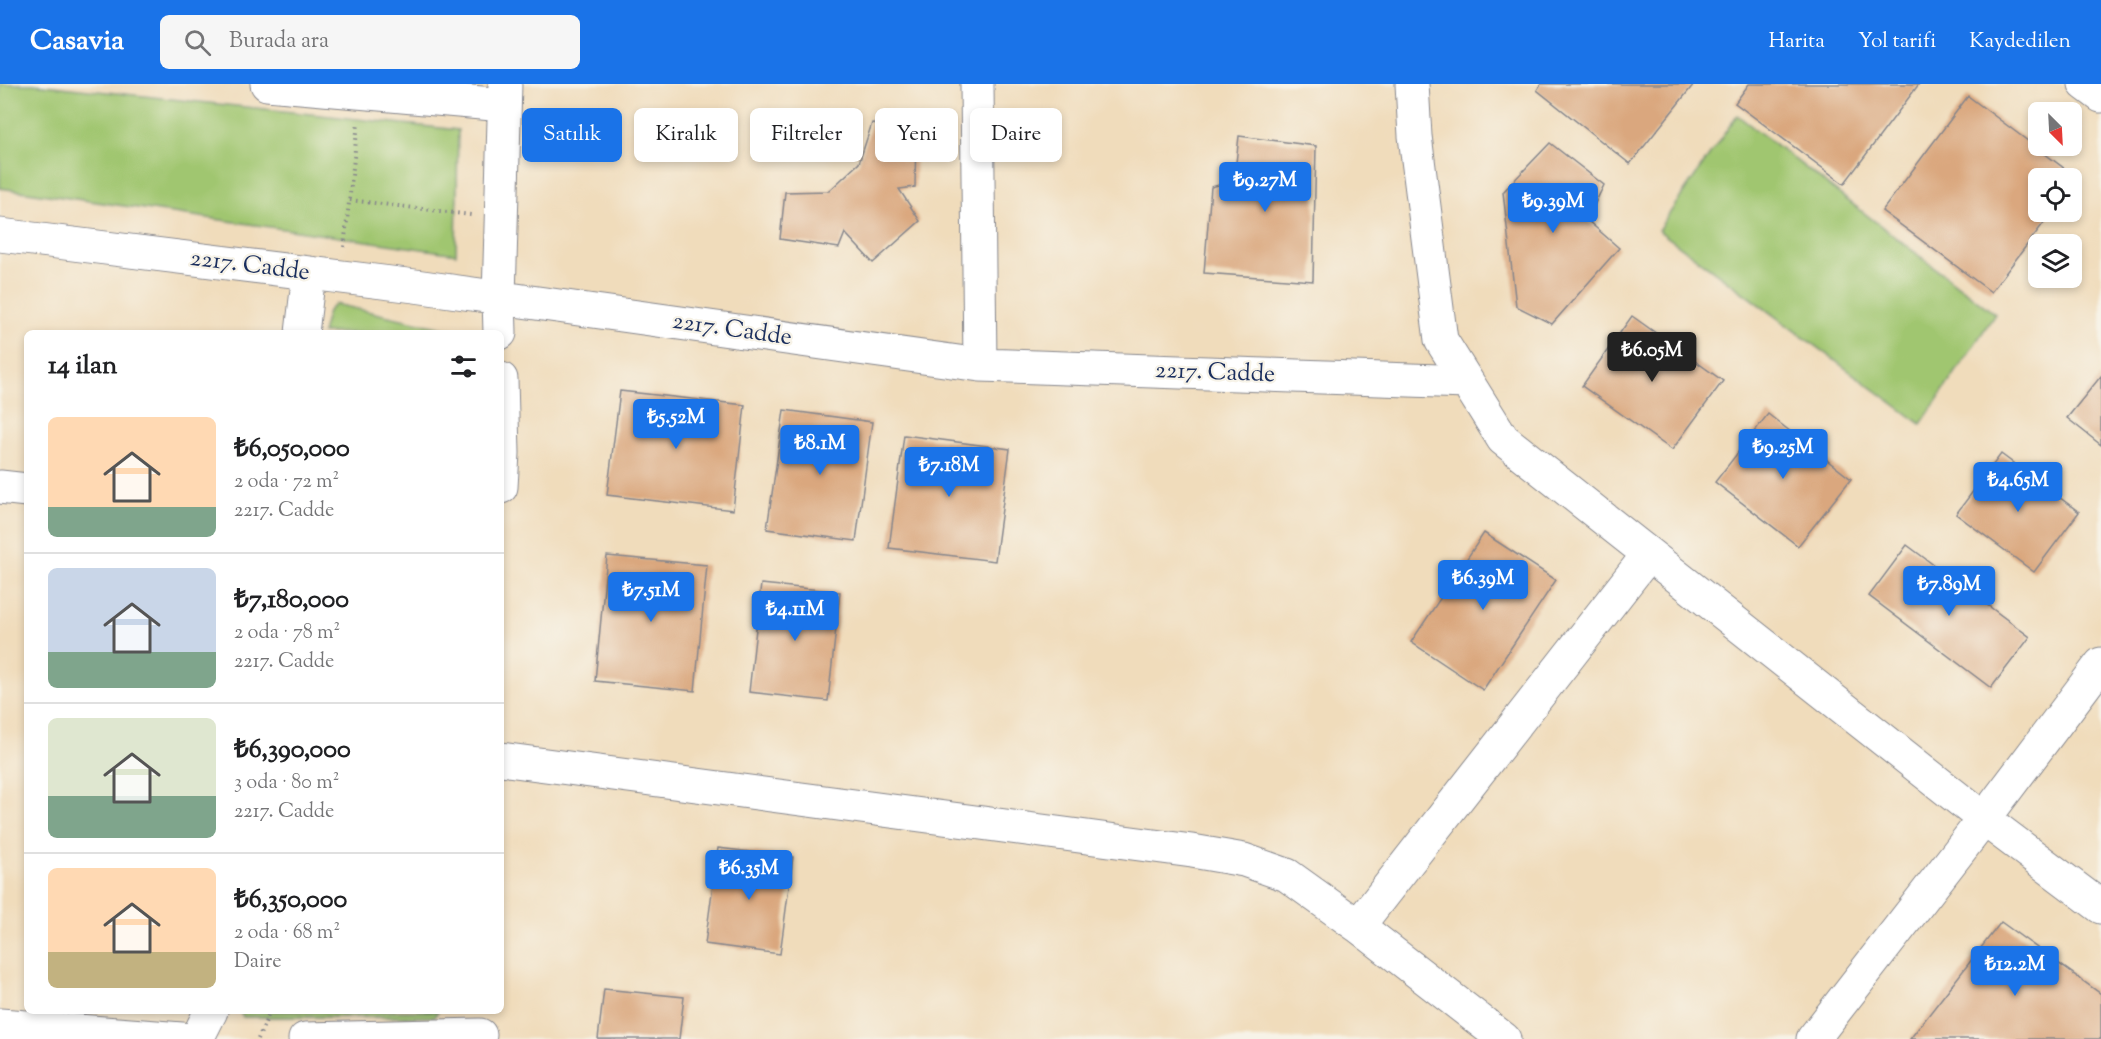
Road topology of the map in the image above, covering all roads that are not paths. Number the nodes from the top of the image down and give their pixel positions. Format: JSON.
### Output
{"nodes":[{"id":1,"x":267,"y":84,"type":"edge"},
{"id":2,"x":977,"y":84,"type":"edge"},
{"id":3,"x":1412,"y":84,"type":"edge"},
{"id":4,"x":2085,"y":84,"type":"edge"},
{"id":5,"x":504,"y":95,"type":"edge"},
{"id":6,"x":2101,"y":96,"type":"edge"},
{"id":7,"x":0,"y":235,"type":"edge"},
{"id":8,"x":309,"y":273,"type":"junction"},
{"id":9,"x":499,"y":298,"type":"junction"},
{"id":10,"x":302,"y":330,"type":"edge"},
{"id":11,"x":500,"y":330,"type":"edge"},
{"id":12,"x":980,"y":365,"type":"junction"},
{"id":13,"x":1467,"y":382,"type":"junction"},
{"id":14,"x":0,"y":487,"type":"edge"},
{"id":15,"x":24,"y":490,"type":"edge"},
{"id":16,"x":1648,"y":555,"type":"junction"},
{"id":17,"x":2101,"y":664,"type":"edge"},
{"id":18,"x":504,"y":759,"type":"edge"},
{"id":19,"x":1984,"y":819,"type":"junction"},
{"id":20,"x":2101,"y":907,"type":"edge"},
{"id":21,"x":1358,"y":926,"type":"junction"},
{"id":22,"x":210,"y":1014,"type":"edge"},
{"id":23,"x":0,"y":1025,"type":"edge"},
{"id":24,"x":480,"y":1028,"type":"edge"},
{"id":25,"x":182,"y":1039,"type":"edge"},
{"id":26,"x":197,"y":1039,"type":"edge"},
{"id":27,"x":305,"y":1039,"type":"edge"},
{"id":28,"x":1504,"y":1039,"type":"edge"},
{"id":29,"x":1813,"y":1039,"type":"edge"}],
"edges":[{"from":1,"to":5,"type":"street"},
{"from":2,"to":12,"type":"street"},
{"from":3,"to":13,"type":"street"},
{"from":4,"to":6,"type":"street"},
{"from":5,"to":9,"type":"street"},
{"from":7,"to":8,"type":"street","name":"2217. Cadde"},
{"from":8,"to":9,"type":"street","name":"2217. Cadde"},
{"from":8,"to":10,"type":"street"},
{"from":9,"to":11,"type":"street"},
{"from":9,"to":12,"type":"street","name":"2217. Cadde"},
{"from":12,"to":13,"type":"street","name":"2217. Cadde"},
{"from":13,"to":16,"type":"street"},
{"from":14,"to":15,"type":"street"},
{"from":16,"to":19,"type":"street"},
{"from":16,"to":21,"type":"street"},
{"from":17,"to":19,"type":"street"},
{"from":18,"to":21,"type":"street"},
{"from":19,"to":20,"type":"street"},
{"from":19,"to":29,"type":"street"},
{"from":21,"to":28,"type":"street"},
{"from":22,"to":26,"type":"street"},
{"from":23,"to":25,"type":"street"},
{"from":24,"to":27,"type":"street"}]}
